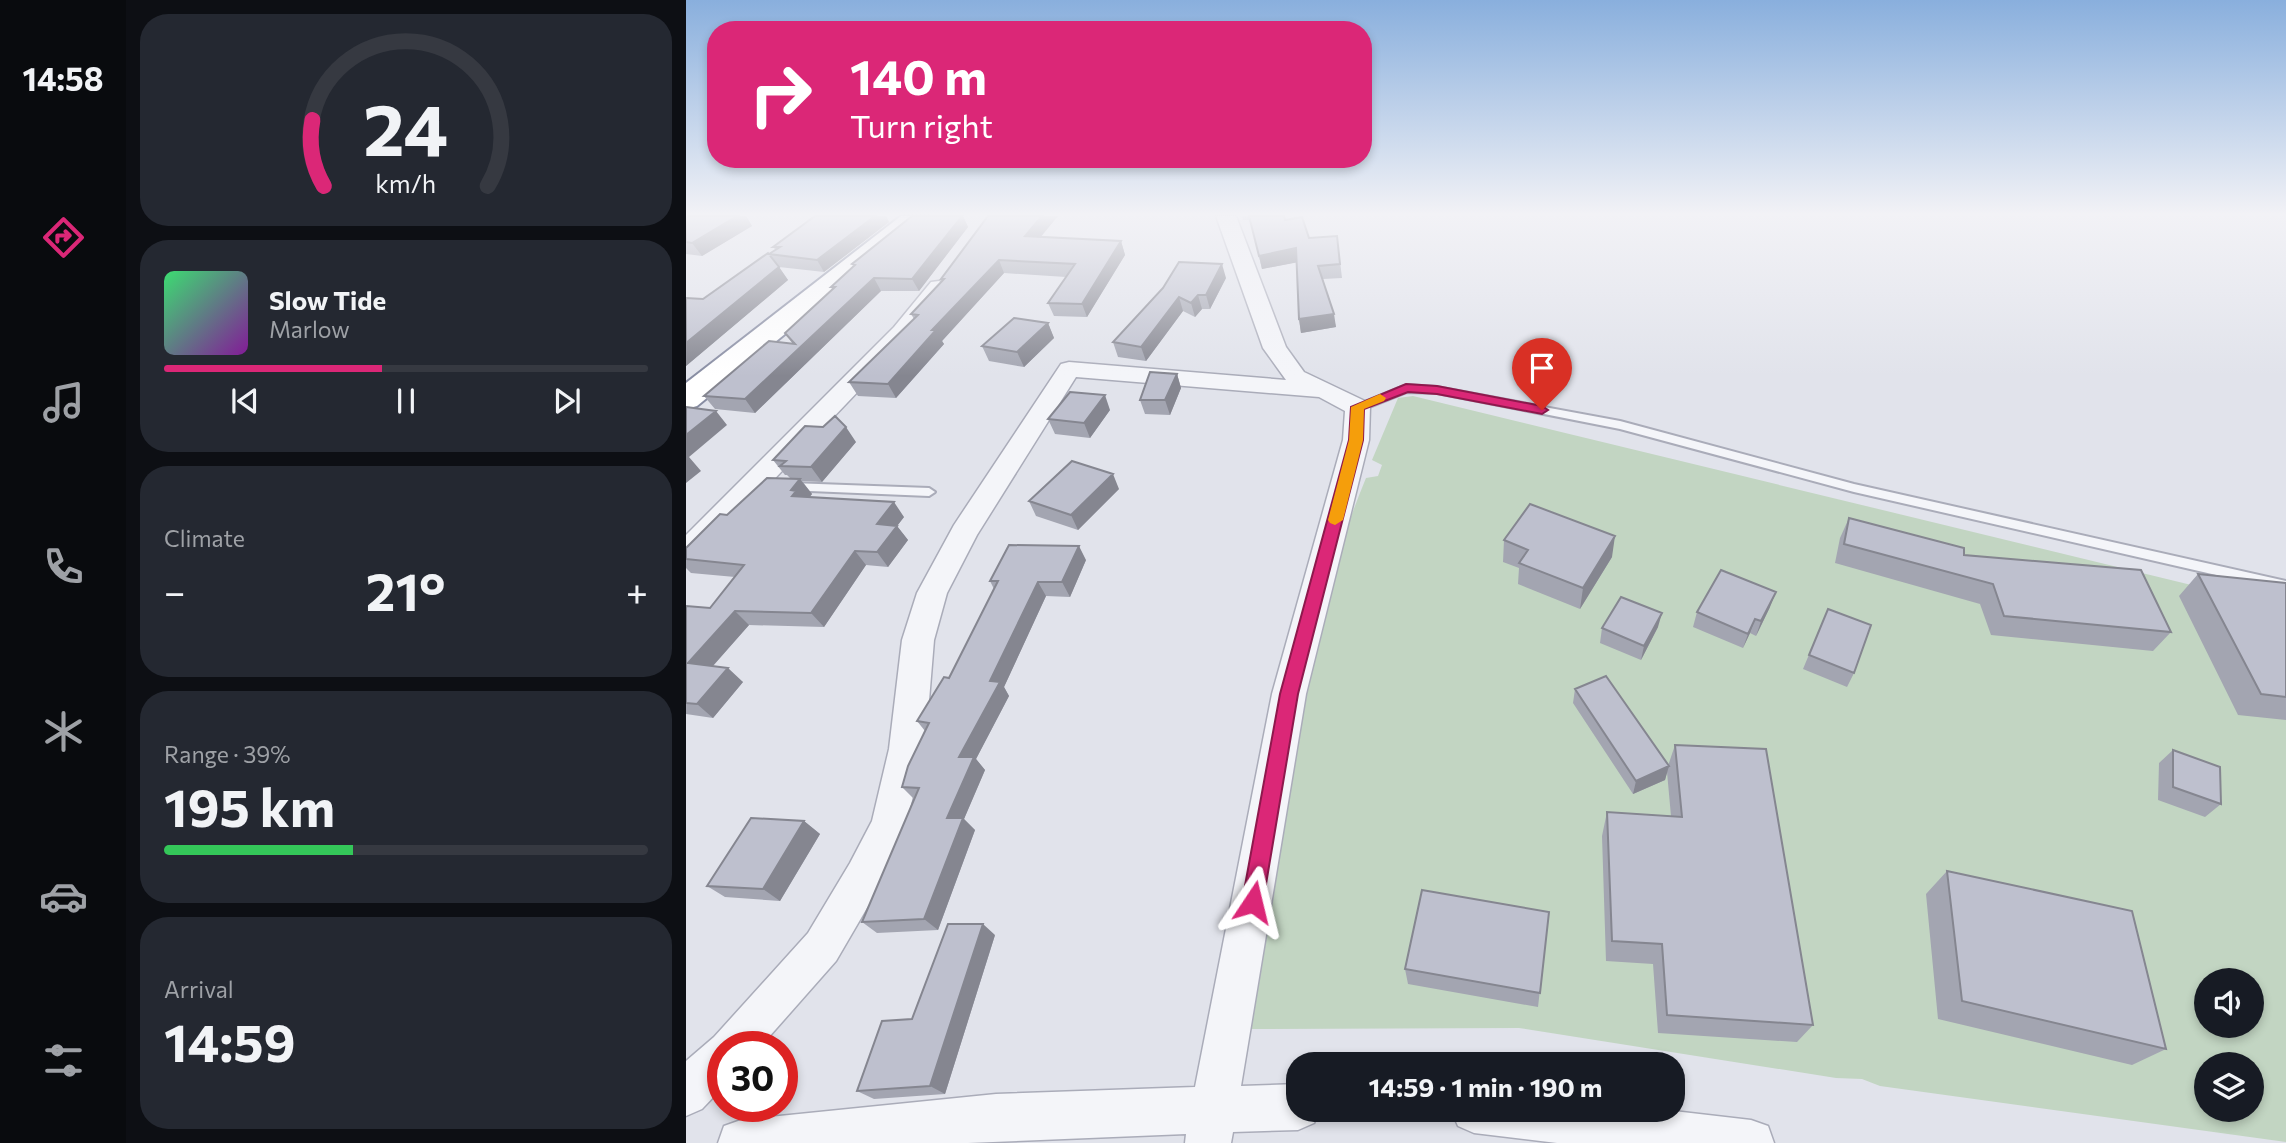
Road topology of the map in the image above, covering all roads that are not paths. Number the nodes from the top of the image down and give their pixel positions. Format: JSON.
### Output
{"nodes":[{"id":1,"x":850,"y":269,"type":"edge"},
{"id":2,"x":1246,"y":269,"type":"edge"},
{"id":3,"x":953,"y":270,"type":"edge"},
{"id":4,"x":1319,"y":390,"type":"junction"},
{"id":5,"x":686,"y":399,"type":"edge"},
{"id":6,"x":1358,"y":407,"type":"junction"},
{"id":7,"x":765,"y":486,"type":"junction"},
{"id":8,"x":929,"y":492,"type":"dead end"},
{"id":9,"x":686,"y":553,"type":"edge"},
{"id":10,"x":2286,"y":586,"type":"edge"},
{"id":11,"x":746,"y":1031,"type":"edge"},
{"id":12,"x":707,"y":1071,"type":"edge"},
{"id":13,"x":686,"y":1093,"type":"edge"},
{"id":14,"x":1286,"y":1110,"type":"edge"},
{"id":15,"x":1575,"y":1122,"type":"edge"},
{"id":16,"x":1212,"y":1126,"type":"edge"},
{"id":17,"x":741,"y":1143,"type":"edge"},
{"id":18,"x":1751,"y":1143,"type":"edge"}],
"edges":[{"from":1,"to":5,"type":"highway"},
{"from":2,"to":4,"type":"street"},
{"from":3,"to":7,"type":"street"},
{"from":4,"to":6,"type":"street"},
{"from":4,"to":11,"type":"street"},
{"from":6,"to":10,"type":"lane"},
{"from":6,"to":16,"type":"street"},
{"from":7,"to":8,"type":"lane"},
{"from":7,"to":9,"type":"street"},
{"from":12,"to":13,"type":"street"},
{"from":14,"to":16,"type":"street"},
{"from":15,"to":18,"type":"street"},
{"from":16,"to":17,"type":"street"}]}
